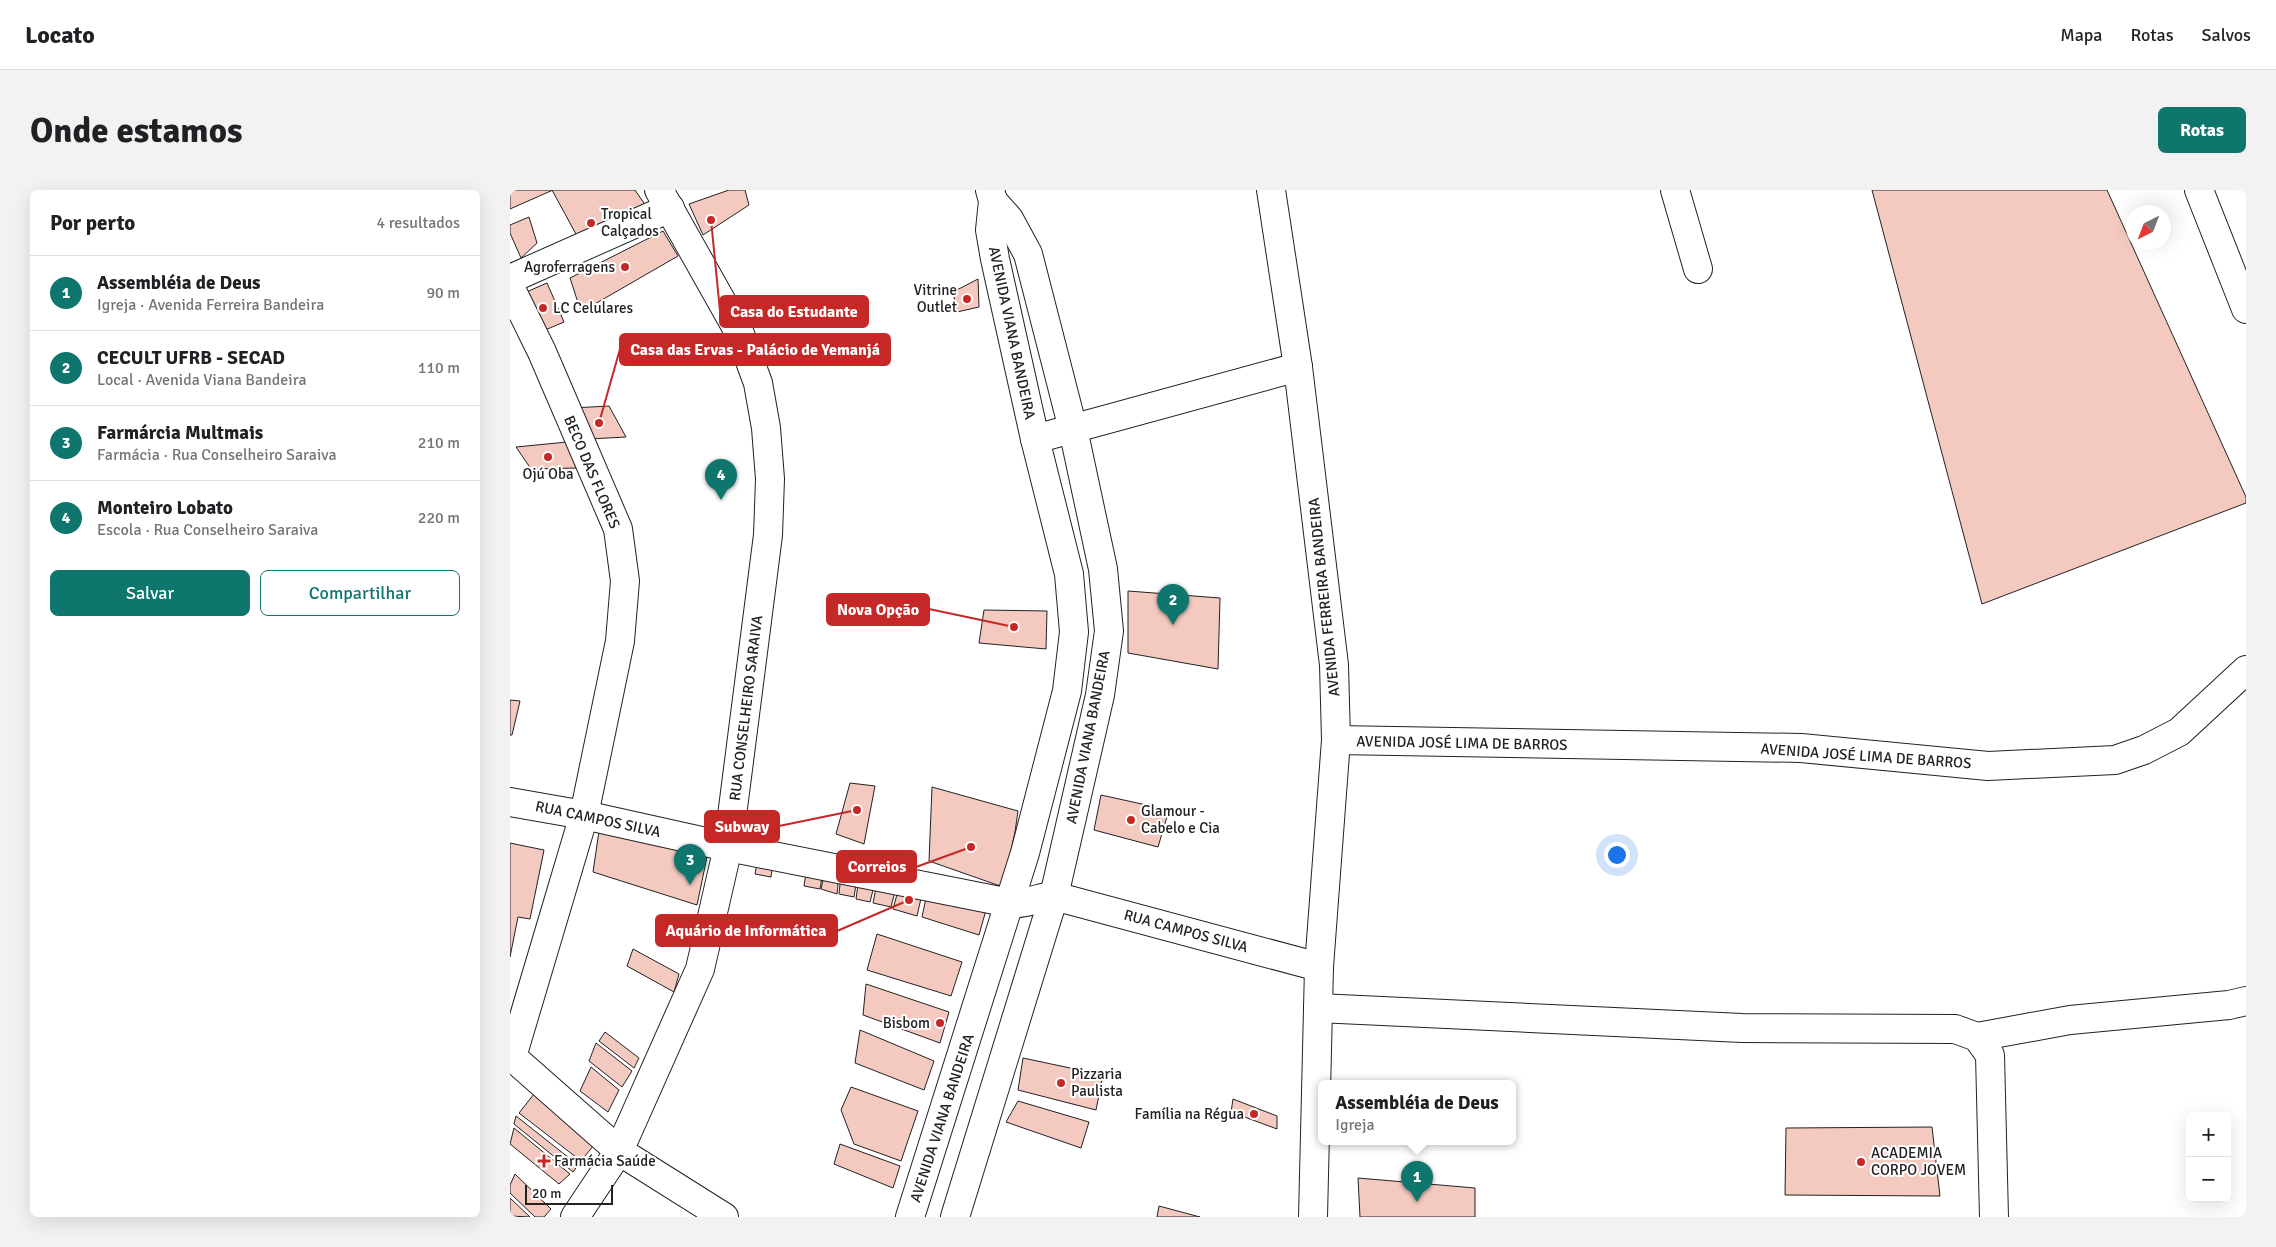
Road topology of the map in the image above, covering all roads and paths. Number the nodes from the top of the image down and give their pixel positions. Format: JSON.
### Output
{"nodes":[{"id":1,"x":1271,"y":190,"type":"edge"},
{"id":2,"x":1675,"y":190,"type":"edge"},
{"id":3,"x":2199,"y":190,"type":"edge"},
{"id":4,"x":992,"y":196,"type":"edge"},
{"id":5,"x":665,"y":199,"type":"edge"},
{"id":6,"x":1698,"y":269,"type":"dead end"},
{"id":7,"x":510,"y":280,"type":"edge"},
{"id":8,"x":510,"y":286,"type":"edge"},
{"id":9,"x":2246,"y":309,"type":"edge"},
{"id":10,"x":1298,"y":367,"type":"junction"},
{"id":11,"x":1073,"y":429,"type":"junction"},
{"id":12,"x":1035,"y":439,"type":"junction"},
{"id":13,"x":2246,"y":670,"type":"edge"},
{"id":14,"x":1336,"y":740,"type":"junction"},
{"id":15,"x":510,"y":802,"type":"edge"},
{"id":16,"x":584,"y":815,"type":"junction"},
{"id":17,"x":728,"y":847,"type":"junction"},
{"id":18,"x":1054,"y":896,"type":"junction"},
{"id":19,"x":1010,"y":903,"type":"junction"},
{"id":20,"x":1318,"y":967,"type":"junction"},
{"id":21,"x":2246,"y":1001,"type":"edge"},
{"id":22,"x":1318,"y":1008,"type":"junction"},
{"id":23,"x":1977,"y":1037,"type":"junction"},
{"id":24,"x":511,"y":1056,"type":"edge"},
{"id":25,"x":619,"y":1151,"type":"junction"},
{"id":26,"x":575,"y":1217,"type":"edge"},
{"id":27,"x":724,"y":1217,"type":"edge"},
{"id":28,"x":910,"y":1217,"type":"edge"},
{"id":29,"x":955,"y":1217,"type":"edge"},
{"id":30,"x":1314,"y":1217,"type":"edge"},
{"id":31,"x":1994,"y":1217,"type":"edge"}],
"edges":[{"from":1,"to":10,"type":"street","name":"AVENIDA FERREIRA BANDEIRA"},
{"from":2,"to":6,"type":"street"},
{"from":3,"to":9,"type":"street"},
{"from":4,"to":11,"type":"street","name":"AVENIDA VIANA BANDEIRA"},
{"from":4,"to":12,"type":"street","name":"AVENIDA VIANA BANDEIRA"},
{"from":5,"to":7,"type":"street"},
{"from":5,"to":17,"type":"street","name":"RUA CONSELHEIRO SARAIVA"},
{"from":8,"to":16,"type":"street","name":"BECO DAS FLORES"},
{"from":10,"to":11,"type":"street"},
{"from":10,"to":14,"type":"street","name":"AVENIDA FERREIRA BANDEIRA"},
{"from":11,"to":12,"type":"street"},
{"from":11,"to":18,"type":"street","name":"AVENIDA VIANA BANDEIRA"},
{"from":12,"to":19,"type":"street","name":"AVENIDA VIANA BANDEIRA"},
{"from":13,"to":14,"type":"street","name":"AVENIDA JOSÉ LIMA DE BARROS"},
{"from":14,"to":20,"type":"street","name":"AVENIDA FERREIRA BANDEIRA"},
{"from":15,"to":16,"type":"street","name":"RUA CAMPOS SILVA"},
{"from":16,"to":17,"type":"street","name":"RUA CAMPOS SILVA"},
{"from":16,"to":24,"type":"street","name":"BECO DAS FLORES"},
{"from":17,"to":19,"type":"street","name":"RUA CAMPOS SILVA"},
{"from":17,"to":25,"type":"street","name":"RUA CONSELHEIRO SARAIVA"},
{"from":18,"to":19,"type":"street"},
{"from":18,"to":20,"type":"street","name":"RUA CAMPOS SILVA"},
{"from":18,"to":29,"type":"street","name":"AVENIDA VIANA BANDEIRA"},
{"from":19,"to":28,"type":"street","name":"AVENIDA VIANA BANDEIRA"},
{"from":20,"to":22,"type":"street","name":"AVENIDA FERREIRA BANDEIRA"},
{"from":21,"to":23,"type":"street"},
{"from":22,"to":23,"type":"street"},
{"from":22,"to":30,"type":"street","name":"AVENIDA FERREIRA BANDEIRA"},
{"from":23,"to":31,"type":"street"},
{"from":24,"to":25,"type":"street"},
{"from":25,"to":26,"type":"street","name":"RUA CONSELHEIRO SARAIVA"},
{"from":25,"to":27,"type":"street"}]}
